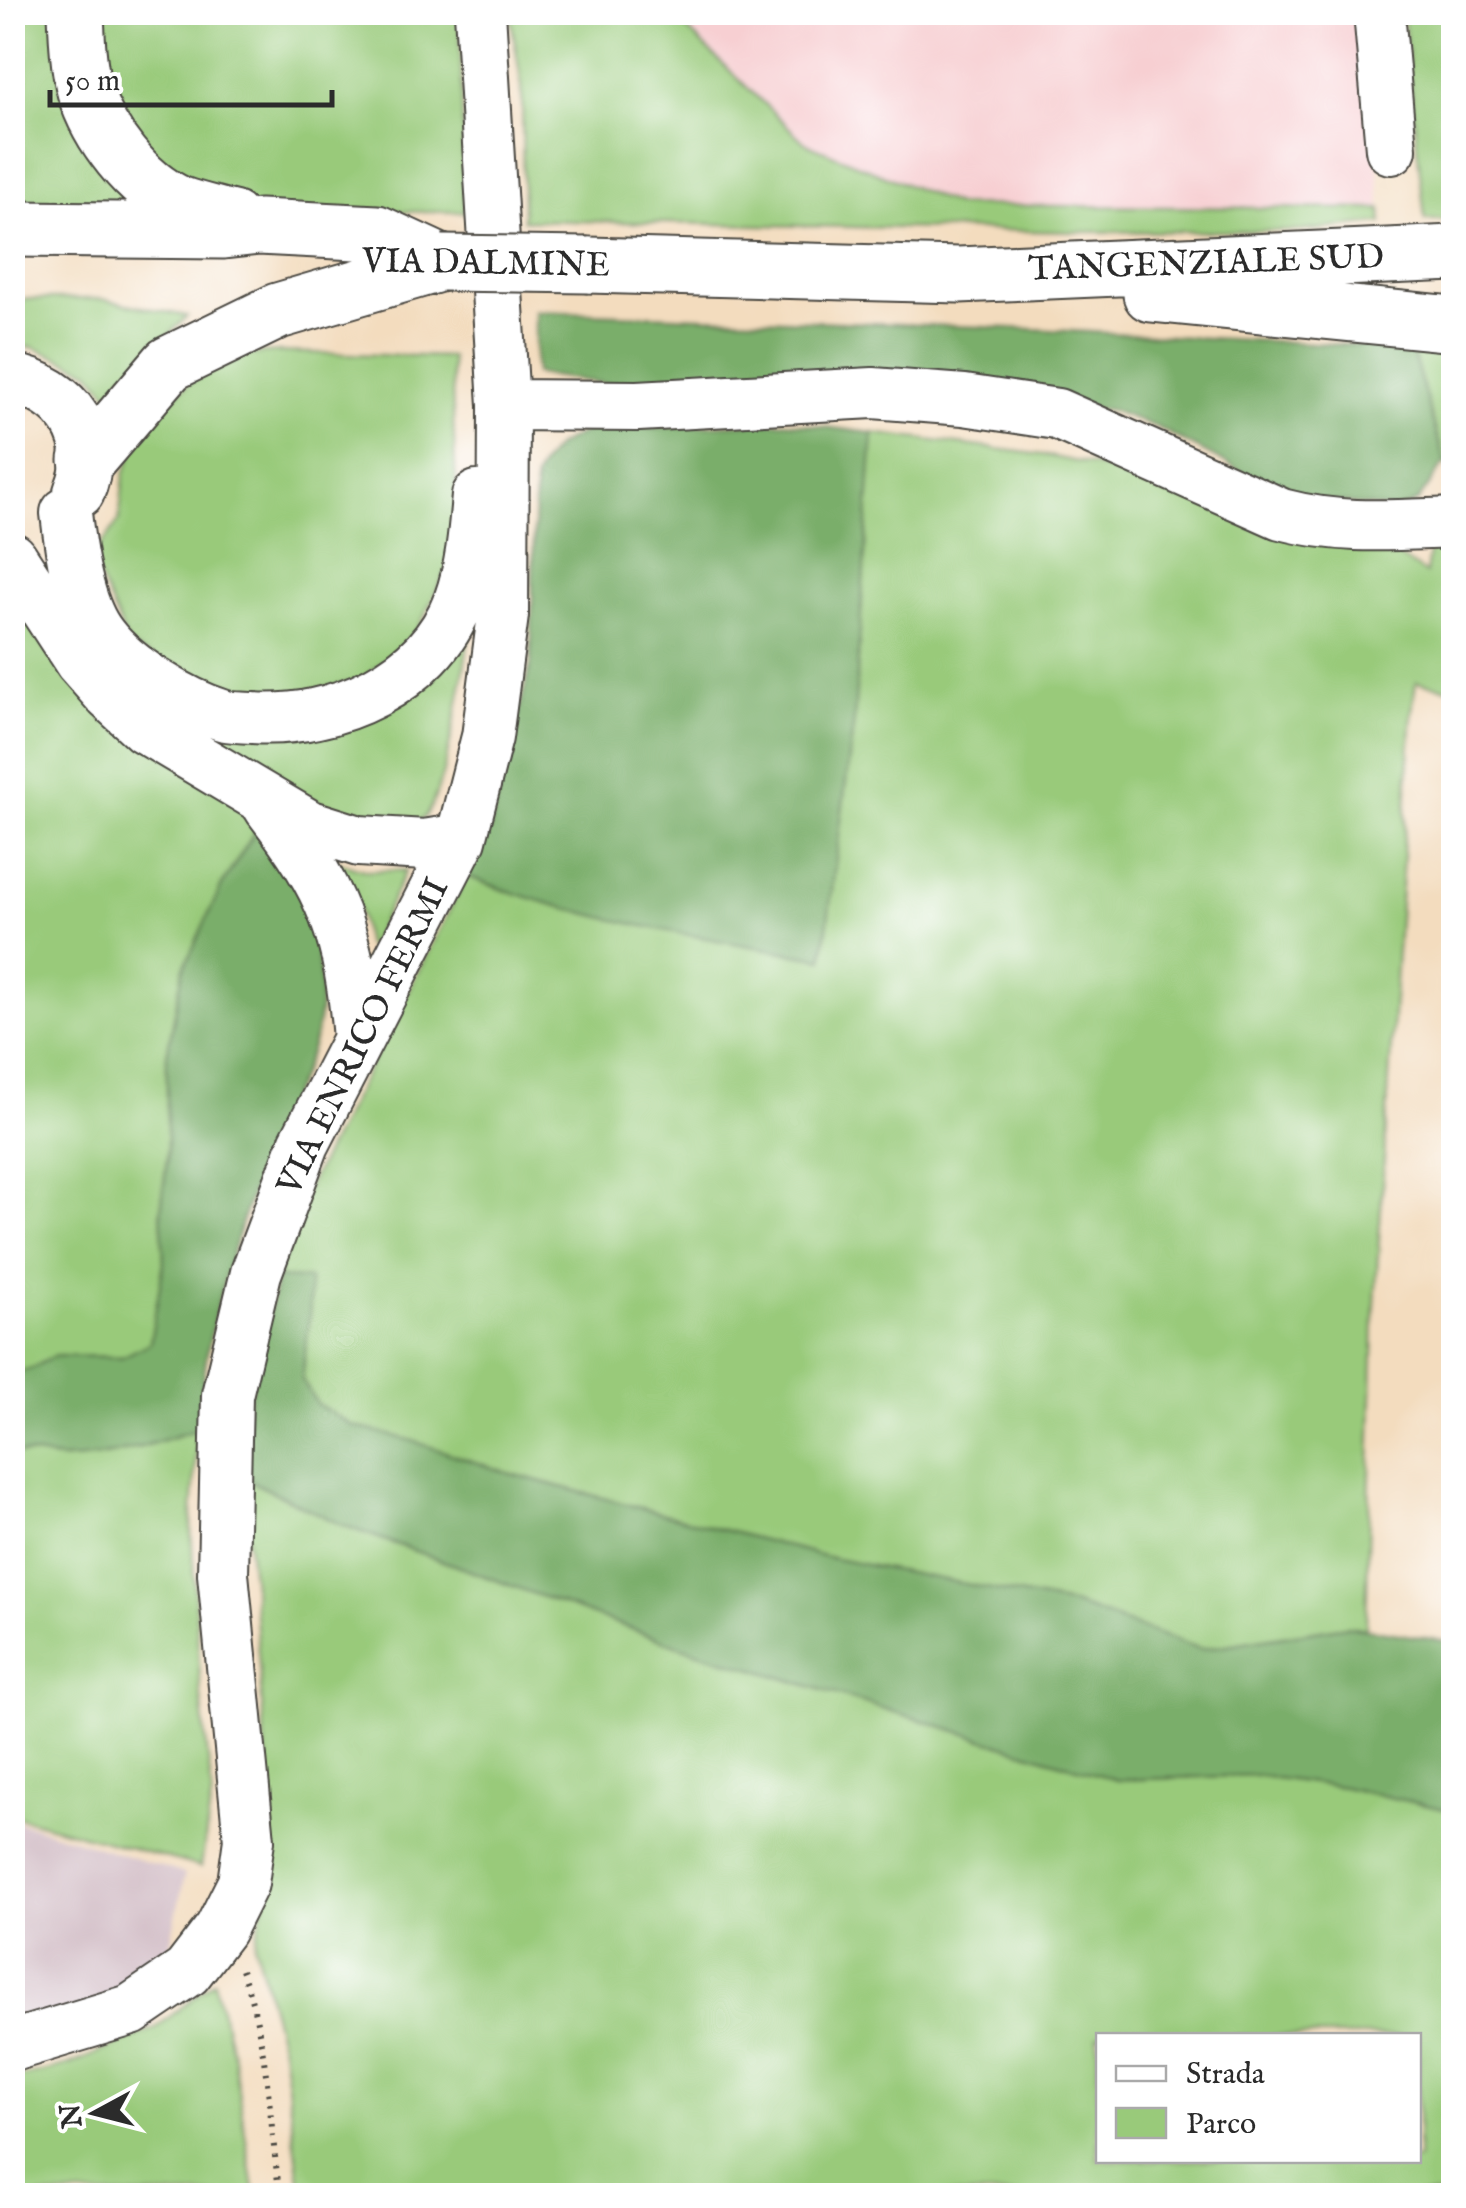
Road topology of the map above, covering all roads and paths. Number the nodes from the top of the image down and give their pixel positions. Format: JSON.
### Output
{"nodes":[{"id":1,"x":76,"y":12,"type":"edge"},
{"id":2,"x":480,"y":12,"type":"edge"},
{"id":3,"x":1380,"y":12,"type":"edge"},
{"id":4,"x":1391,"y":149,"type":"dead end"},
{"id":5,"x":259,"y":227,"type":"junction"},
{"id":6,"x":12,"y":229,"type":"edge"},
{"id":7,"x":1454,"y":253,"type":"edge"},
{"id":8,"x":12,"y":261,"type":"edge"},
{"id":9,"x":442,"y":263,"type":"junction"},
{"id":10,"x":959,"y":275,"type":"junction"},
{"id":11,"x":1454,"y":324,"type":"edge"},
{"id":12,"x":12,"y":379,"type":"edge"},
{"id":13,"x":504,"y":405,"type":"junction"},
{"id":14,"x":87,"y":460,"type":"junction"},
{"id":15,"x":66,"y":512,"type":"junction"},
{"id":16,"x":1454,"y":523,"type":"edge"},
{"id":17,"x":12,"y":537,"type":"edge"},
{"id":18,"x":12,"y":558,"type":"edge"},
{"id":19,"x":260,"y":795,"type":"junction"},
{"id":20,"x":461,"y":839,"type":"junction"},
{"id":21,"x":358,"y":1038,"type":"junction"},
{"id":22,"x":220,"y":1929,"type":"junction"},
{"id":23,"x":12,"y":2046,"type":"edge"},
{"id":24,"x":280,"y":2196,"type":"edge"}],
"edges":[{"from":1,"to":5,"type":"highway"},
{"from":2,"to":13,"type":"street","name":"VIA ENRICO FERMI"},
{"from":3,"to":4,"type":"street"},
{"from":5,"to":6,"type":"highway"},
{"from":5,"to":9,"type":"highway"},
{"from":7,"to":10,"type":"highway","name":"TANGENZIALE SUD"},
{"from":8,"to":9,"type":"highway","name":"VIA DALMINE"},
{"from":9,"to":10,"type":"highway","name":"VIA DALMINE","bridge":true},
{"from":9,"to":14,"type":"highway"},
{"from":10,"to":11,"type":"highway"},
{"from":12,"to":14,"type":"street"},
{"from":13,"to":15,"type":"street"},
{"from":13,"to":16,"type":"street"},
{"from":13,"to":20,"type":"street","name":"VIA ENRICO FERMI"},
{"from":14,"to":15,"type":"street"},
{"from":15,"to":17,"type":"street"},
{"from":18,"to":19,"type":"street"},
{"from":19,"to":20,"type":"street"},
{"from":19,"to":21,"type":"street"},
{"from":20,"to":21,"type":"street","name":"VIA ENRICO FERMI"},
{"from":21,"to":22,"type":"street","name":"VIA ENRICO FERMI"},
{"from":22,"to":23,"type":"street","name":"VIA ENRICO FERMI"},
{"from":22,"to":24,"type":"path"}]}
